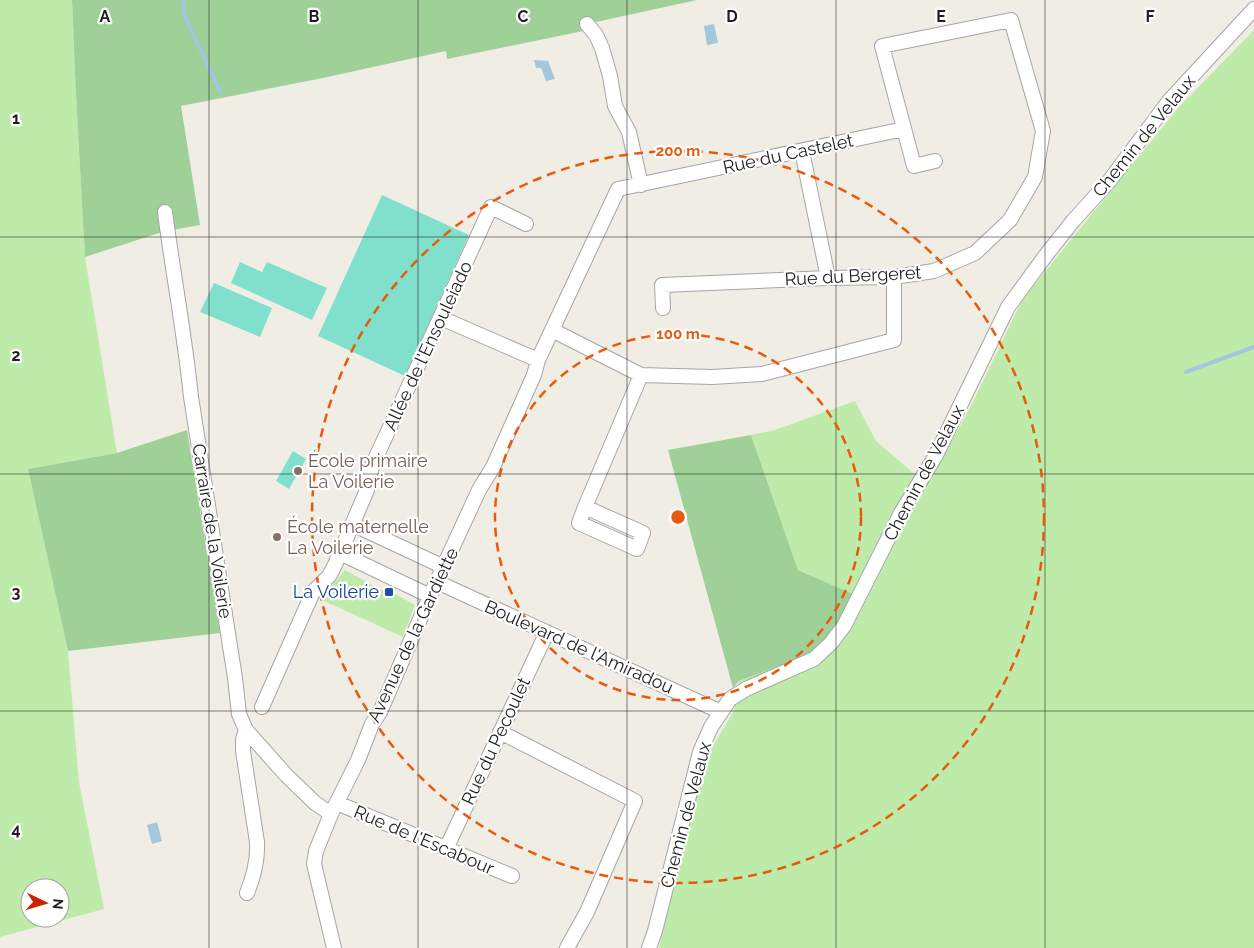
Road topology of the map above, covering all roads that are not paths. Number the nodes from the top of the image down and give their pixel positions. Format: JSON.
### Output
{"nodes":[{"id":1,"x":1254,"y":9,"type":"edge"},
{"id":2,"x":587,"y":24,"type":"dead end"},
{"id":3,"x":904,"y":129,"type":"junction"},
{"id":4,"x":802,"y":151,"type":"junction"},
{"id":5,"x":935,"y":161,"type":"dead end"},
{"id":6,"x":642,"y":185,"type":"junction"},
{"id":7,"x":165,"y":212,"type":"dead end"},
{"id":8,"x":526,"y":224,"type":"dead end"},
{"id":9,"x":894,"y":277,"type":"junction"},
{"id":10,"x":828,"y":278,"type":"junction"},
{"id":11,"x":662,"y":308,"type":"dead end"},
{"id":12,"x":441,"y":318,"type":"junction"},
{"id":13,"x":552,"y":330,"type":"junction"},
{"id":14,"x":538,"y":360,"type":"junction"},
{"id":15,"x":641,"y":375,"type":"junction"},
{"id":16,"x":585,"y":507,"type":"dead end"},
{"id":17,"x":352,"y":524,"type":"junction"},
{"id":18,"x":340,"y":553,"type":"junction"},
{"id":19,"x":444,"y":567,"type":"junction"},
{"id":20,"x":436,"y":582,"type":"junction"},
{"id":21,"x":430,"y":596,"type":"junction"},
{"id":22,"x":547,"y":632,"type":"junction"},
{"id":23,"x":262,"y":707,"type":"dead end"},
{"id":24,"x":721,"y":712,"type":"junction"},
{"id":25,"x":246,"y":730,"type":"junction"},
{"id":26,"x":500,"y":732,"type":"junction"},
{"id":27,"x":334,"y":808,"type":"junction"},
{"id":28,"x":446,"y":849,"type":"junction"},
{"id":29,"x":512,"y":876,"type":"dead end"},
{"id":30,"x":246,"y":893,"type":"dead end"},
{"id":31,"x":334,"y":948,"type":"edge"},
{"id":32,"x":567,"y":948,"type":"edge"},
{"id":33,"x":649,"y":948,"type":"edge"}],
"edges":[{"from":1,"to":24,"type":"street","name":"Chemin de Velaux"},
{"from":2,"to":6,"type":"street"},
{"from":3,"to":4,"type":"street","name":"Rue du Castelet"},
{"from":3,"to":5,"type":"street","name":"Rue du Bergeret"},
{"from":3,"to":9,"type":"street","name":"Rue du Bergeret"},
{"from":4,"to":6,"type":"street","name":"Rue du Castelet"},
{"from":4,"to":10,"type":"street"},
{"from":6,"to":13,"type":"street","name":"Rue du Castelet"},
{"from":7,"to":25,"type":"street","name":"Carraire de la Voilerie"},
{"from":8,"to":12,"type":"street","name":"Allée de l'Ensouleiado"},
{"from":9,"to":10,"type":"street","name":"Rue du Bergeret"},
{"from":9,"to":15,"type":"street"},
{"from":10,"to":11,"type":"street","name":"Rue du Bergeret"},
{"from":12,"to":14,"type":"street"},
{"from":12,"to":17,"type":"street","name":"Allée de l'Ensouleiado"},
{"from":13,"to":14,"type":"street","name":"Avenue de la Gardiette"},
{"from":13,"to":15,"type":"street"},
{"from":14,"to":19,"type":"street","name":"Avenue de la Gardiette"},
{"from":15,"to":16,"type":"street"},
{"from":17,"to":18,"type":"street","name":"Allée de l'Ensouleiado"},
{"from":17,"to":19,"type":"street"},
{"from":18,"to":21,"type":"street"},
{"from":18,"to":23,"type":"street","name":"Allée de l'Ensouleiado"},
{"from":19,"to":20,"type":"street","name":"Avenue de la Gardiette"},
{"from":20,"to":21,"type":"street","name":"Avenue de la Gardiette"},
{"from":20,"to":22,"type":"street","name":"Boulevard de l'Amiradou"},
{"from":21,"to":27,"type":"street","name":"Avenue de la Gardiette"},
{"from":22,"to":24,"type":"street","name":"Boulevard de l'Amiradou"},
{"from":22,"to":26,"type":"street","name":"Rue du Pecoulet"},
{"from":24,"to":33,"type":"street","name":"Chemin de Velaux"},
{"from":25,"to":27,"type":"street","name":"Carraire de la Voilerie"},
{"from":25,"to":30,"type":"street"},
{"from":26,"to":28,"type":"street","name":"Rue du Pecoulet"},
{"from":26,"to":32,"type":"street"},
{"from":27,"to":28,"type":"street","name":"Rue de l'Escabour"},
{"from":27,"to":31,"type":"street","name":"Avenue de la Gardiette"},
{"from":28,"to":29,"type":"street","name":"Rue de l'Escabour"}]}
